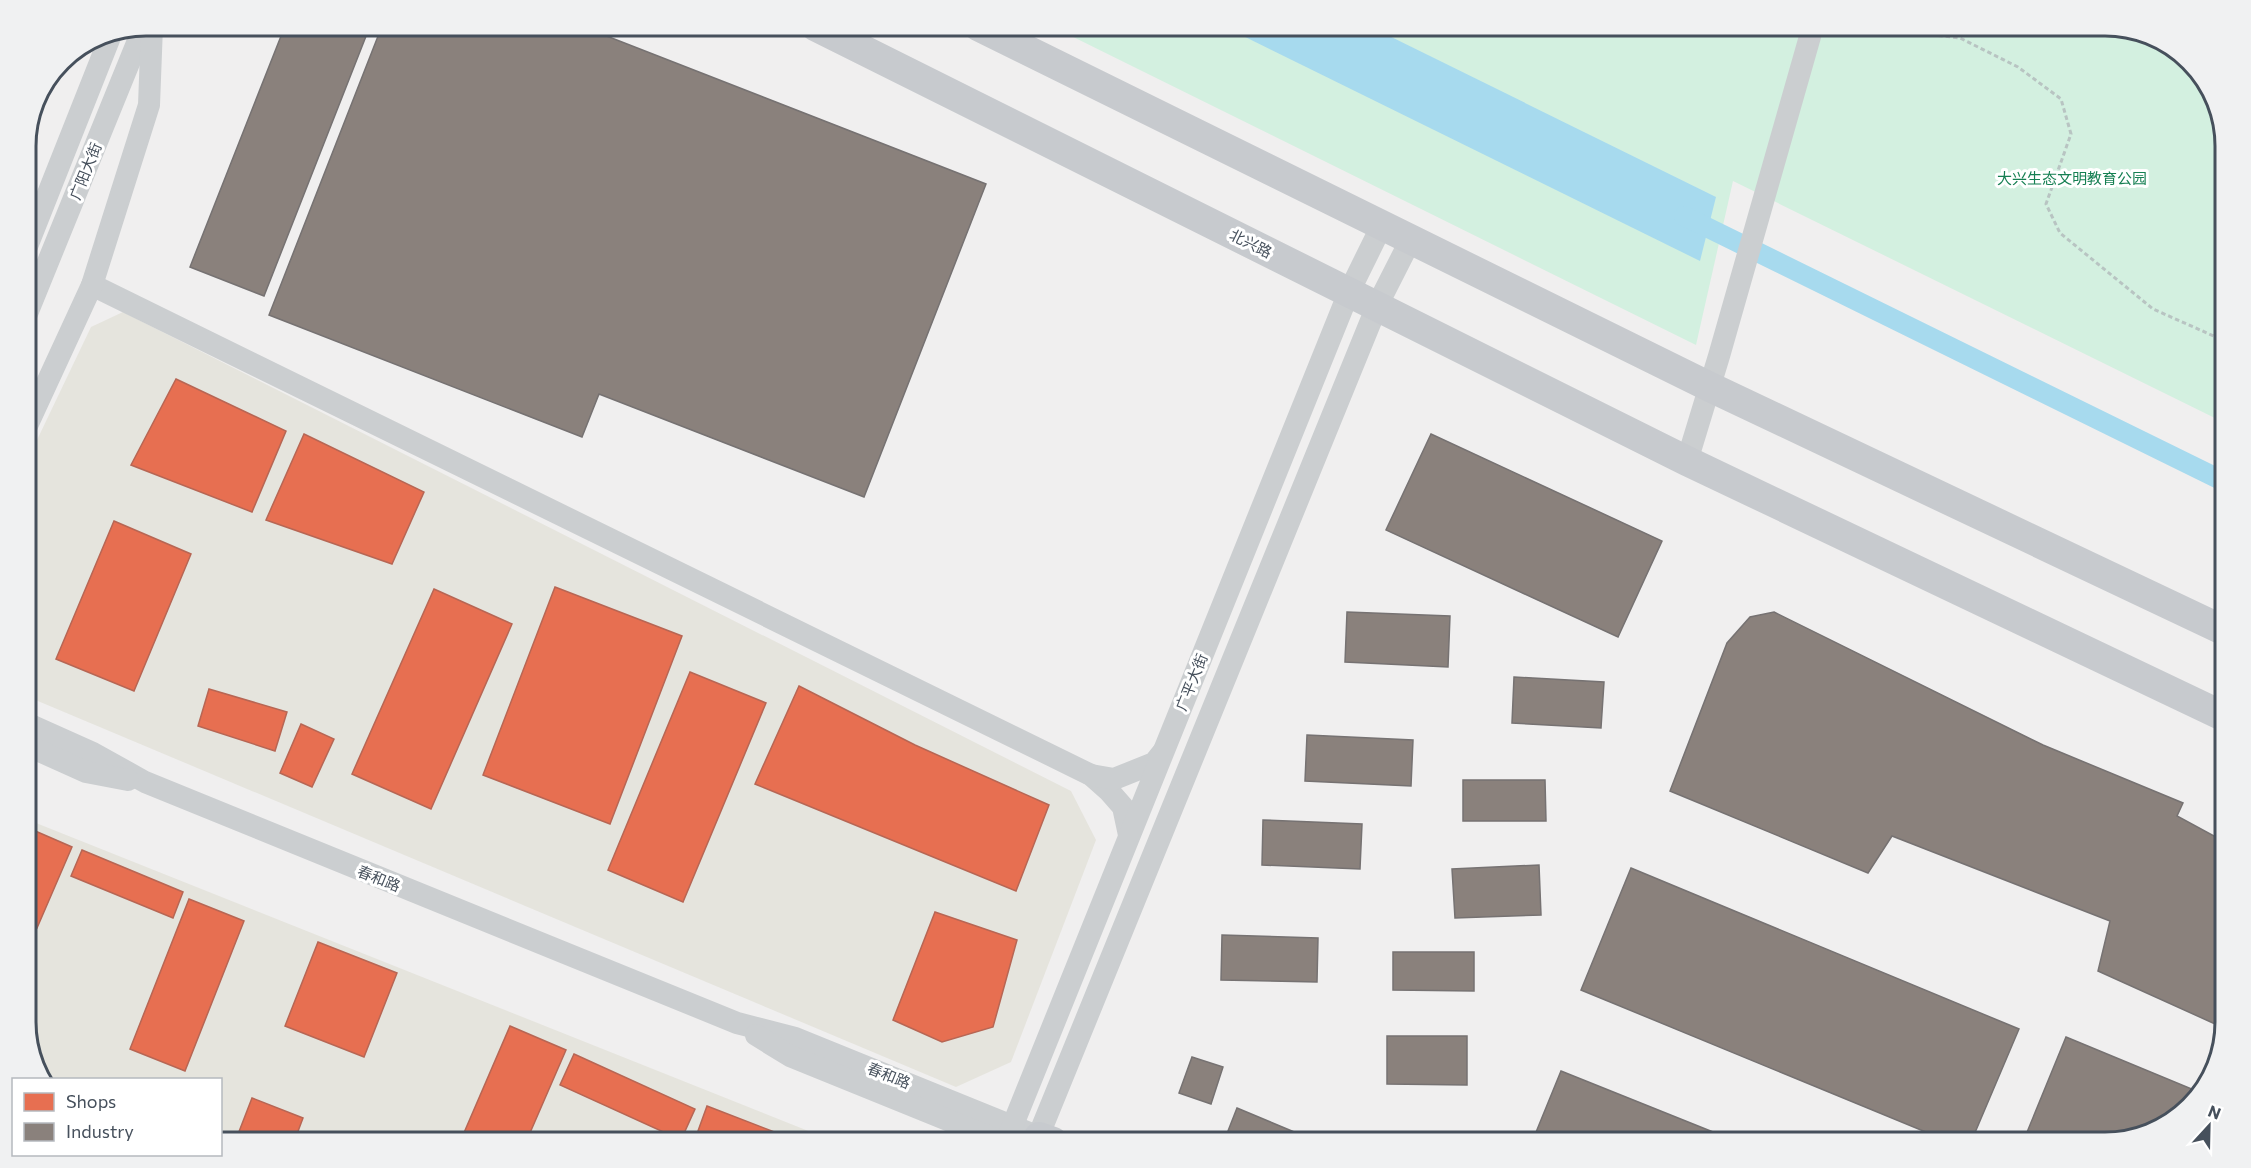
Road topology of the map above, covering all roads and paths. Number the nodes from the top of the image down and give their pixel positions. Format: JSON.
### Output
{"nodes":[{"id":1,"x":140,"y":36,"type":"edge"},
{"id":2,"x":152,"y":36,"type":"edge"},
{"id":3,"x":834,"y":36,"type":"edge"},
{"id":4,"x":998,"y":36,"type":"edge"},
{"id":5,"x":1810,"y":36,"type":"edge"},
{"id":6,"x":1943,"y":36,"type":"edge"},
{"id":7,"x":108,"y":43,"type":"edge"},
{"id":8,"x":36,"y":224,"type":"edge"},
{"id":9,"x":1382,"y":225,"type":"junction"},
{"id":10,"x":1411,"y":239,"type":"junction"},
{"id":11,"x":92,"y":285,"type":"junction"},
{"id":12,"x":36,"y":291,"type":"edge"},
{"id":13,"x":1349,"y":292,"type":"junction"},
{"id":14,"x":1377,"y":306,"type":"junction"},
{"id":15,"x":2215,"y":337,"type":"edge"},
{"id":16,"x":1710,"y":387,"type":"junction"},
{"id":17,"x":36,"y":406,"type":"edge"},
{"id":18,"x":1687,"y":461,"type":"junction"},
{"id":19,"x":2215,"y":626,"type":"edge"},
{"id":20,"x":2215,"y":712,"type":"edge"},
{"id":21,"x":36,"y":727,"type":"edge"},
{"id":22,"x":36,"y":750,"type":"edge"},
{"id":23,"x":1164,"y":750,"type":"junction"},
{"id":24,"x":1091,"y":775,"type":"junction"},
{"id":25,"x":145,"y":783,"type":"junction"},
{"id":26,"x":1129,"y":835,"type":"junction"},
{"id":27,"x":1005,"y":1132,"type":"edge"},
{"id":28,"x":1027,"y":1132,"type":"edge"},
{"id":29,"x":1028,"y":1132,"type":"edge"}],
"edges":[{"from":1,"to":12,"type":"street","name":"广阳大街"},
{"from":2,"to":11,"type":"street"},
{"from":3,"to":13,"type":"main road","name":"北兴路"},
{"from":4,"to":9,"type":"main road"},
{"from":5,"to":16,"type":"street"},
{"from":6,"to":15,"type":"path"},
{"from":7,"to":8,"type":"street","name":"广阳大街"},
{"from":9,"to":10,"type":"main road"},
{"from":9,"to":13,"type":"street","name":"广平大街"},
{"from":10,"to":14,"type":"street","name":"广平大街"},
{"from":10,"to":16,"type":"main road"},
{"from":11,"to":17,"type":"street"},
{"from":11,"to":24,"type":"street"},
{"from":13,"to":14,"type":"main road","name":"北兴路"},
{"from":13,"to":23,"type":"street","name":"广平大街"},
{"from":14,"to":18,"type":"main road","name":"北兴路"},
{"from":14,"to":29,"type":"street","name":"广平大街"},
{"from":16,"to":18,"type":"street"},
{"from":16,"to":19,"type":"main road"},
{"from":18,"to":20,"type":"main road","name":"北兴路"},
{"from":21,"to":25,"type":"street","name":"春和路"},
{"from":22,"to":25,"type":"street"},
{"from":23,"to":24,"type":"street"},
{"from":23,"to":26,"type":"street","name":"广平大街"},
{"from":24,"to":26,"type":"street"},
{"from":25,"to":27,"type":"street","name":"春和路"},
{"from":26,"to":28,"type":"street","name":"广平大街"}]}
